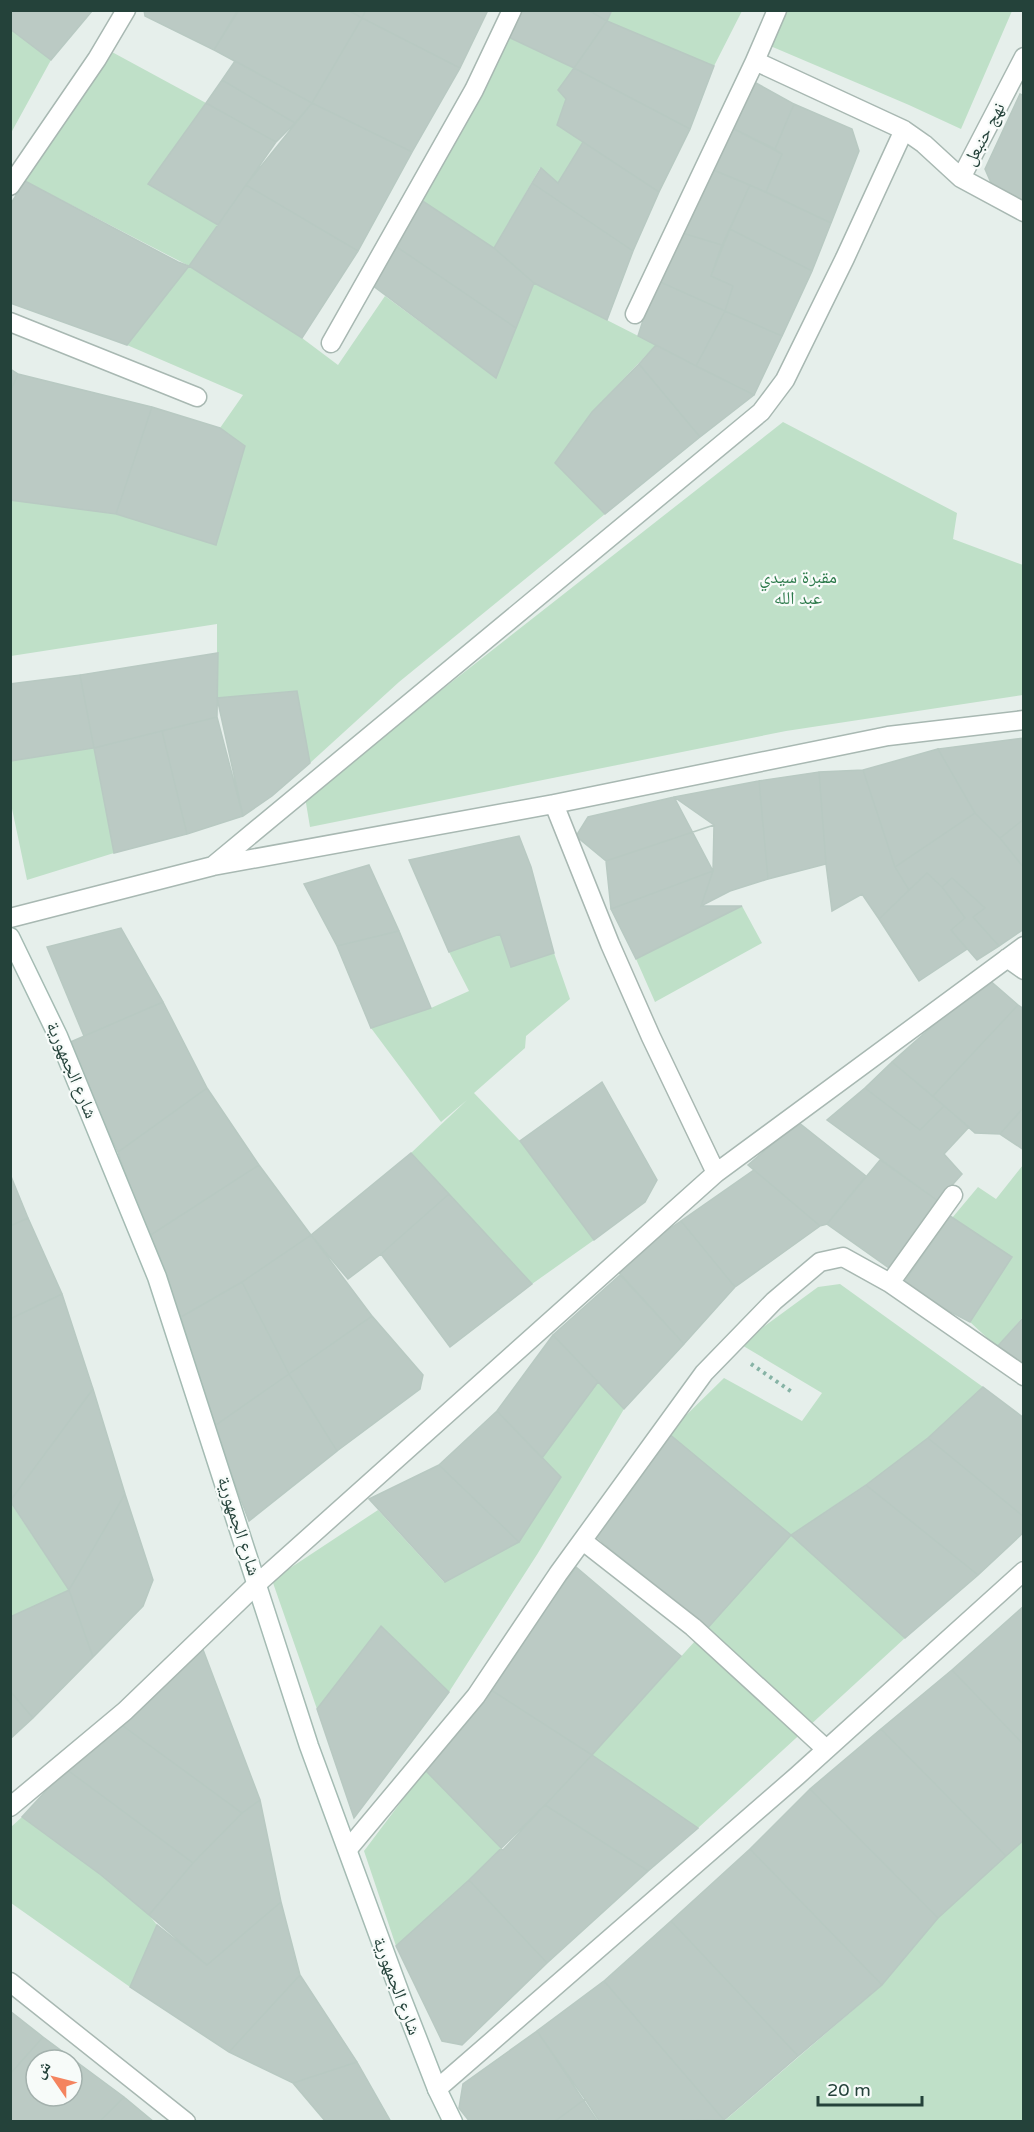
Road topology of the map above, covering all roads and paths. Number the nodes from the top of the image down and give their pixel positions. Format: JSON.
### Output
{"nodes":[{"id":1,"x":126,"y":10,"type":"edge"},
{"id":2,"x":512,"y":10,"type":"edge"},
{"id":3,"x":777,"y":10,"type":"edge"},
{"id":4,"x":1023,"y":57,"type":"edge"},
{"id":5,"x":755,"y":61,"type":"junction"},
{"id":6,"x":904,"y":130,"type":"junction"},
{"id":7,"x":961,"y":178,"type":"junction"},
{"id":8,"x":10,"y":186,"type":"edge"},
{"id":9,"x":1023,"y":212,"type":"edge"},
{"id":10,"x":635,"y":314,"type":"dead end"},
{"id":11,"x":10,"y":322,"type":"edge"},
{"id":12,"x":331,"y":343,"type":"dead end"},
{"id":13,"x":197,"y":397,"type":"dead end"},
{"id":14,"x":1023,"y":720,"type":"edge"},
{"id":15,"x":554,"y":804,"type":"junction"},
{"id":16,"x":213,"y":866,"type":"junction"},
{"id":17,"x":10,"y":918,"type":"edge"},
{"id":18,"x":10,"y":937,"type":"edge"},
{"id":19,"x":1023,"y":946,"type":"edge"},
{"id":20,"x":1007,"y":958,"type":"junction"},
{"id":21,"x":1023,"y":970,"type":"edge"},
{"id":22,"x":716,"y":1173,"type":"junction"},
{"id":23,"x":953,"y":1196,"type":"dead end"},
{"id":24,"x":890,"y":1283,"type":"junction"},
{"id":25,"x":729,"y":1348,"type":"junction"},
{"id":26,"x":1023,"y":1376,"type":"edge"},
{"id":27,"x":792,"y":1392,"type":"dead end"},
{"id":28,"x":583,"y":1541,"type":"junction"},
{"id":29,"x":1023,"y":1571,"type":"edge"},
{"id":30,"x":258,"y":1583,"type":"junction"},
{"id":31,"x":826,"y":1749,"type":"junction"},
{"id":32,"x":10,"y":1807,"type":"edge"},
{"id":33,"x":348,"y":1849,"type":"junction"},
{"id":34,"x":10,"y":1982,"type":"edge"},
{"id":35,"x":437,"y":2089,"type":"junction"},
{"id":36,"x":186,"y":2121,"type":"edge"},
{"id":37,"x":453,"y":2121,"type":"edge"}],
"edges":[{"from":1,"to":8,"type":"street"},
{"from":2,"to":12,"type":"street"},
{"from":3,"to":5,"type":"street"},
{"from":4,"to":7,"type":"street","name":"نهج حنبعل"},
{"from":5,"to":6,"type":"street"},
{"from":5,"to":10,"type":"street"},
{"from":6,"to":7,"type":"street"},
{"from":6,"to":16,"type":"street"},
{"from":7,"to":9,"type":"street"},
{"from":11,"to":13,"type":"street"},
{"from":14,"to":15,"type":"street"},
{"from":15,"to":16,"type":"street"},
{"from":15,"to":22,"type":"street"},
{"from":16,"to":17,"type":"street"},
{"from":18,"to":30,"type":"street","name":"شارع الجمهورية"},
{"from":19,"to":20,"type":"street"},
{"from":20,"to":21,"type":"street"},
{"from":20,"to":22,"type":"street"},
{"from":22,"to":30,"type":"street"},
{"from":23,"to":24,"type":"street"},
{"from":24,"to":25,"type":"street"},
{"from":24,"to":26,"type":"street"},
{"from":25,"to":27,"type":"path"},
{"from":25,"to":28,"type":"street"},
{"from":28,"to":31,"type":"street"},
{"from":28,"to":33,"type":"street"},
{"from":29,"to":31,"type":"street"},
{"from":30,"to":32,"type":"street"},
{"from":30,"to":33,"type":"street","name":"شارع الجمهورية"},
{"from":31,"to":35,"type":"street"},
{"from":33,"to":35,"type":"street","name":"شارع الجمهورية"},
{"from":34,"to":36,"type":"street"},
{"from":35,"to":37,"type":"street","name":"شارع الجمهورية"}]}
